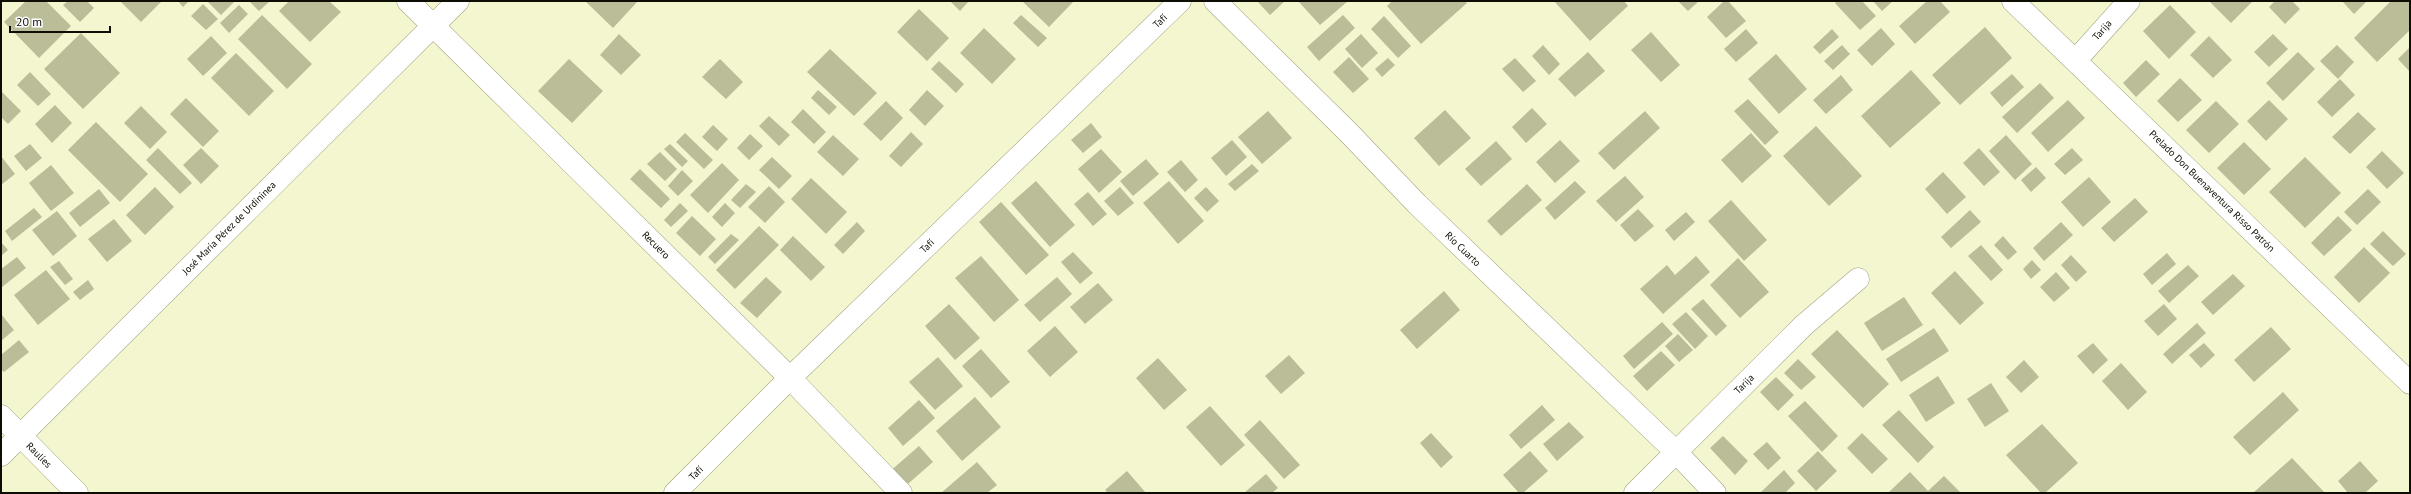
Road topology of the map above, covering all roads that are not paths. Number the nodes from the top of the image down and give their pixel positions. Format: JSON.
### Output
{"nodes":[{"id":1,"x":408,"y":1,"type":"edge"},
{"id":2,"x":458,"y":1,"type":"edge"},
{"id":3,"x":1180,"y":1,"type":"edge"},
{"id":4,"x":1216,"y":1,"type":"edge"},
{"id":5,"x":2013,"y":1,"type":"edge"},
{"id":6,"x":2129,"y":1,"type":"edge"},
{"id":7,"x":433,"y":26,"type":"junction"},
{"id":8,"x":2076,"y":60,"type":"junction"},
{"id":9,"x":1858,"y":279,"type":"dead end"},
{"id":10,"x":790,"y":378,"type":"junction"},
{"id":11,"x":2410,"y":383,"type":"edge"},
{"id":12,"x":1,"y":416,"type":"edge"},
{"id":13,"x":20,"y":436,"type":"junction"},
{"id":14,"x":1676,"y":452,"type":"junction"},
{"id":15,"x":1,"y":455,"type":"edge"},
{"id":16,"x":77,"y":493,"type":"edge"},
{"id":17,"x":675,"y":493,"type":"edge"},
{"id":18,"x":901,"y":493,"type":"edge"},
{"id":19,"x":1634,"y":493,"type":"edge"},
{"id":20,"x":1715,"y":493,"type":"edge"}],
"edges":[{"from":1,"to":7,"type":"street","name":"Recuero"},
{"from":2,"to":7,"type":"street","name":"José María Pérez de Urdininea"},
{"from":3,"to":10,"type":"street","name":"Tafí"},
{"from":4,"to":14,"type":"street","name":"Río Cuarto"},
{"from":5,"to":8,"type":"street","name":"Prelado Don Buenaventura Risso Patrón"},
{"from":6,"to":8,"type":"street","name":"Tarija"},
{"from":7,"to":10,"type":"street","name":"Recuero"},
{"from":7,"to":13,"type":"street","name":"José María Pérez de Urdininea"},
{"from":8,"to":11,"type":"street","name":"Prelado Don Buenaventura Risso Patrón"},
{"from":9,"to":14,"type":"street","name":"Tarija"},
{"from":10,"to":17,"type":"street","name":"Tafí"},
{"from":10,"to":18,"type":"street","name":"Recuero"},
{"from":12,"to":13,"type":"street","name":"Raulíes"},
{"from":13,"to":15,"type":"street","name":"José María Pérez de Urdininea"},
{"from":13,"to":16,"type":"street","name":"Raulíes"},
{"from":14,"to":19,"type":"street","name":"Tarija"},
{"from":14,"to":20,"type":"street","name":"Río Cuarto"}]}
